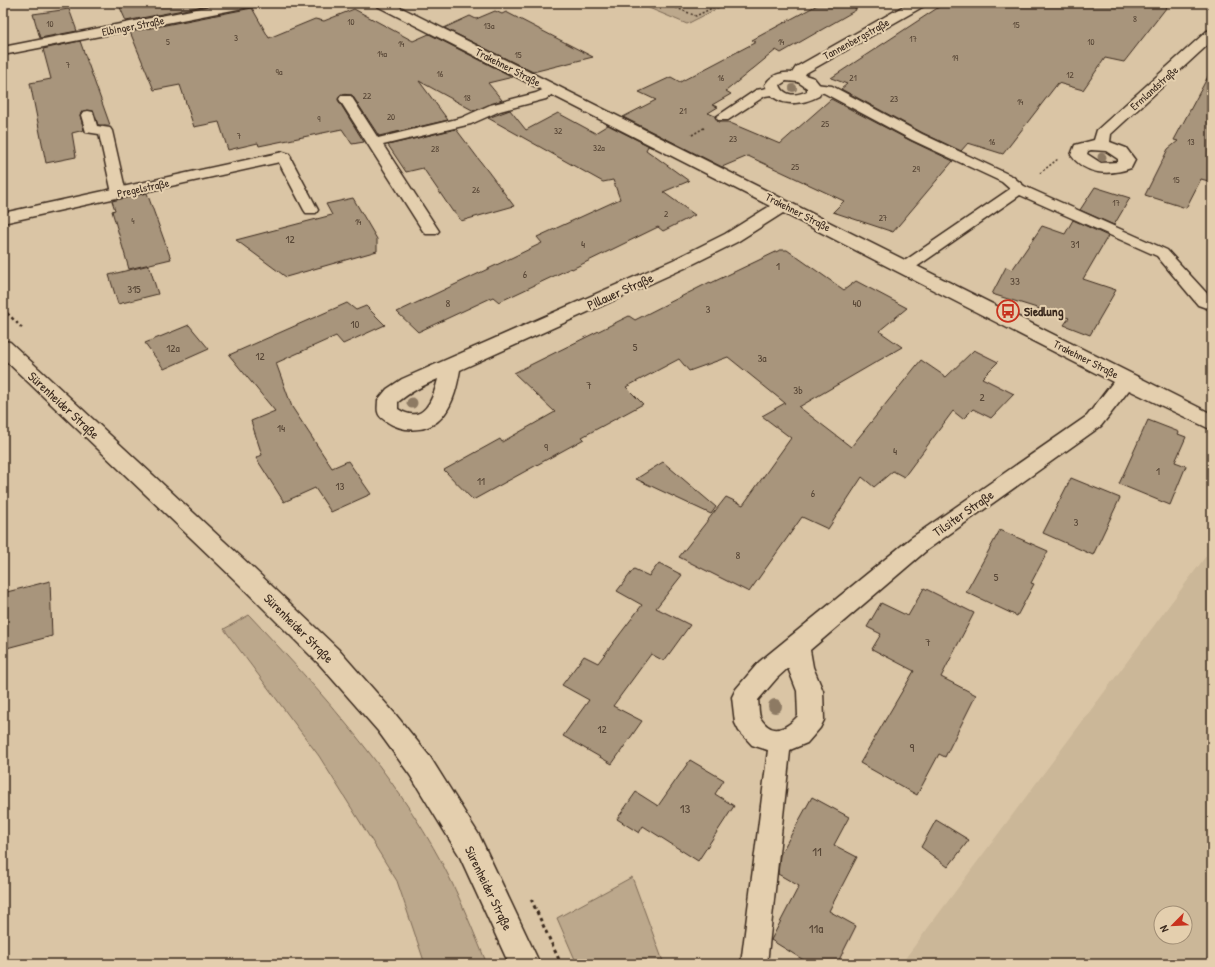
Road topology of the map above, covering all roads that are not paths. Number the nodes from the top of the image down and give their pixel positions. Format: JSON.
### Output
{"nodes":[{"id":1,"x":248,"y":3,"type":"edge"},
{"id":2,"x":382,"y":3,"type":"edge"},
{"id":3,"x":919,"y":3,"type":"edge"},
{"id":4,"x":1212,"y":34,"type":"edge"},
{"id":5,"x":3,"y":40,"type":"edge"},
{"id":6,"x":42,"y":44,"type":"junction"},
{"id":7,"x":3,"y":51,"type":"edge"},
{"id":8,"x":796,"y":77,"type":"junction"},
{"id":9,"x":815,"y":88,"type":"junction"},
{"id":10,"x":553,"y":90,"type":"junction"},
{"id":11,"x":773,"y":91,"type":"junction"},
{"id":12,"x":346,"y":99,"type":"dead end"},
{"id":13,"x":88,"y":114,"type":"dead end"},
{"id":14,"x":723,"y":117,"type":"road end"},
{"id":15,"x":375,"y":143,"type":"junction"},
{"id":16,"x":1102,"y":145,"type":"junction"},
{"id":17,"x":283,"y":157,"type":"joint"},
{"id":18,"x":1019,"y":189,"type":"junction"},
{"id":19,"x":120,"y":193,"type":"junction"},
{"id":20,"x":783,"y":204,"type":"junction"},
{"id":21,"x":311,"y":210,"type":"dead end"},
{"id":22,"x":3,"y":218,"type":"edge"},
{"id":23,"x":431,"y":231,"type":"dead end"},
{"id":24,"x":906,"y":267,"type":"junction"},
{"id":25,"x":1212,"y":305,"type":"edge"},
{"id":26,"x":3,"y":347,"type":"edge"},
{"id":27,"x":451,"y":366,"type":"dead end"},
{"id":28,"x":1126,"y":379,"type":"junction"},
{"id":29,"x":1212,"y":423,"type":"edge"},
{"id":30,"x":797,"y":645,"type":"junction"},
{"id":31,"x":780,"y":742,"type":"junction"},
{"id":32,"x":525,"y":964,"type":"edge"},
{"id":33,"x":754,"y":964,"type":"edge"}],
"edges":[{"from":1,"to":6,"type":"street","name":"Elbinger Straße"},
{"from":2,"to":10,"type":"street","name":"Trakehner Straße"},
{"from":3,"to":8,"type":"street","name":"Tannenbergstraße"},
{"from":4,"to":16,"type":"street","name":"Ermlandstraße"},
{"from":5,"to":6,"type":"street","name":"Elbinger Straße"},
{"from":6,"to":7,"type":"street","name":"Elbinger Straße"},
{"from":8,"to":9,"type":"street"},
{"from":8,"to":11,"type":"street"},
{"from":9,"to":11,"type":"street"},
{"from":9,"to":18,"type":"lane"},
{"from":10,"to":15,"type":"lane"},
{"from":10,"to":20,"type":"street","name":"Trakehner Straße"},
{"from":11,"to":14,"type":"lane"},
{"from":12,"to":15,"type":"lane"},
{"from":13,"to":19,"type":"lane"},
{"from":15,"to":23,"type":"lane"},
{"from":16,"to":16,"type":"street"},
{"from":17,"to":19,"type":"street","name":"Pregelstraße"},
{"from":17,"to":21,"type":"lane"},
{"from":18,"to":24,"type":"lane"},
{"from":18,"to":25,"type":"lane"},
{"from":19,"to":22,"type":"street","name":"Pregelstraße"},
{"from":20,"to":24,"type":"street","name":"Trakehner Straße"},
{"from":20,"to":27,"type":"street","name":"Pillauer Straße"},
{"from":24,"to":28,"type":"street","name":"Trakehner Straße"},
{"from":26,"to":32,"type":"street","name":"Sürenheider Straße"},
{"from":28,"to":29,"type":"street","name":"Trakehner Straße"},
{"from":28,"to":30,"type":"street","name":"Tilsiter Straße"},
{"from":30,"to":31,"type":"street"},
{"from":30,"to":31,"type":"street","name":"Tilsiter Straße"},
{"from":31,"to":33,"type":"lane"}]}
